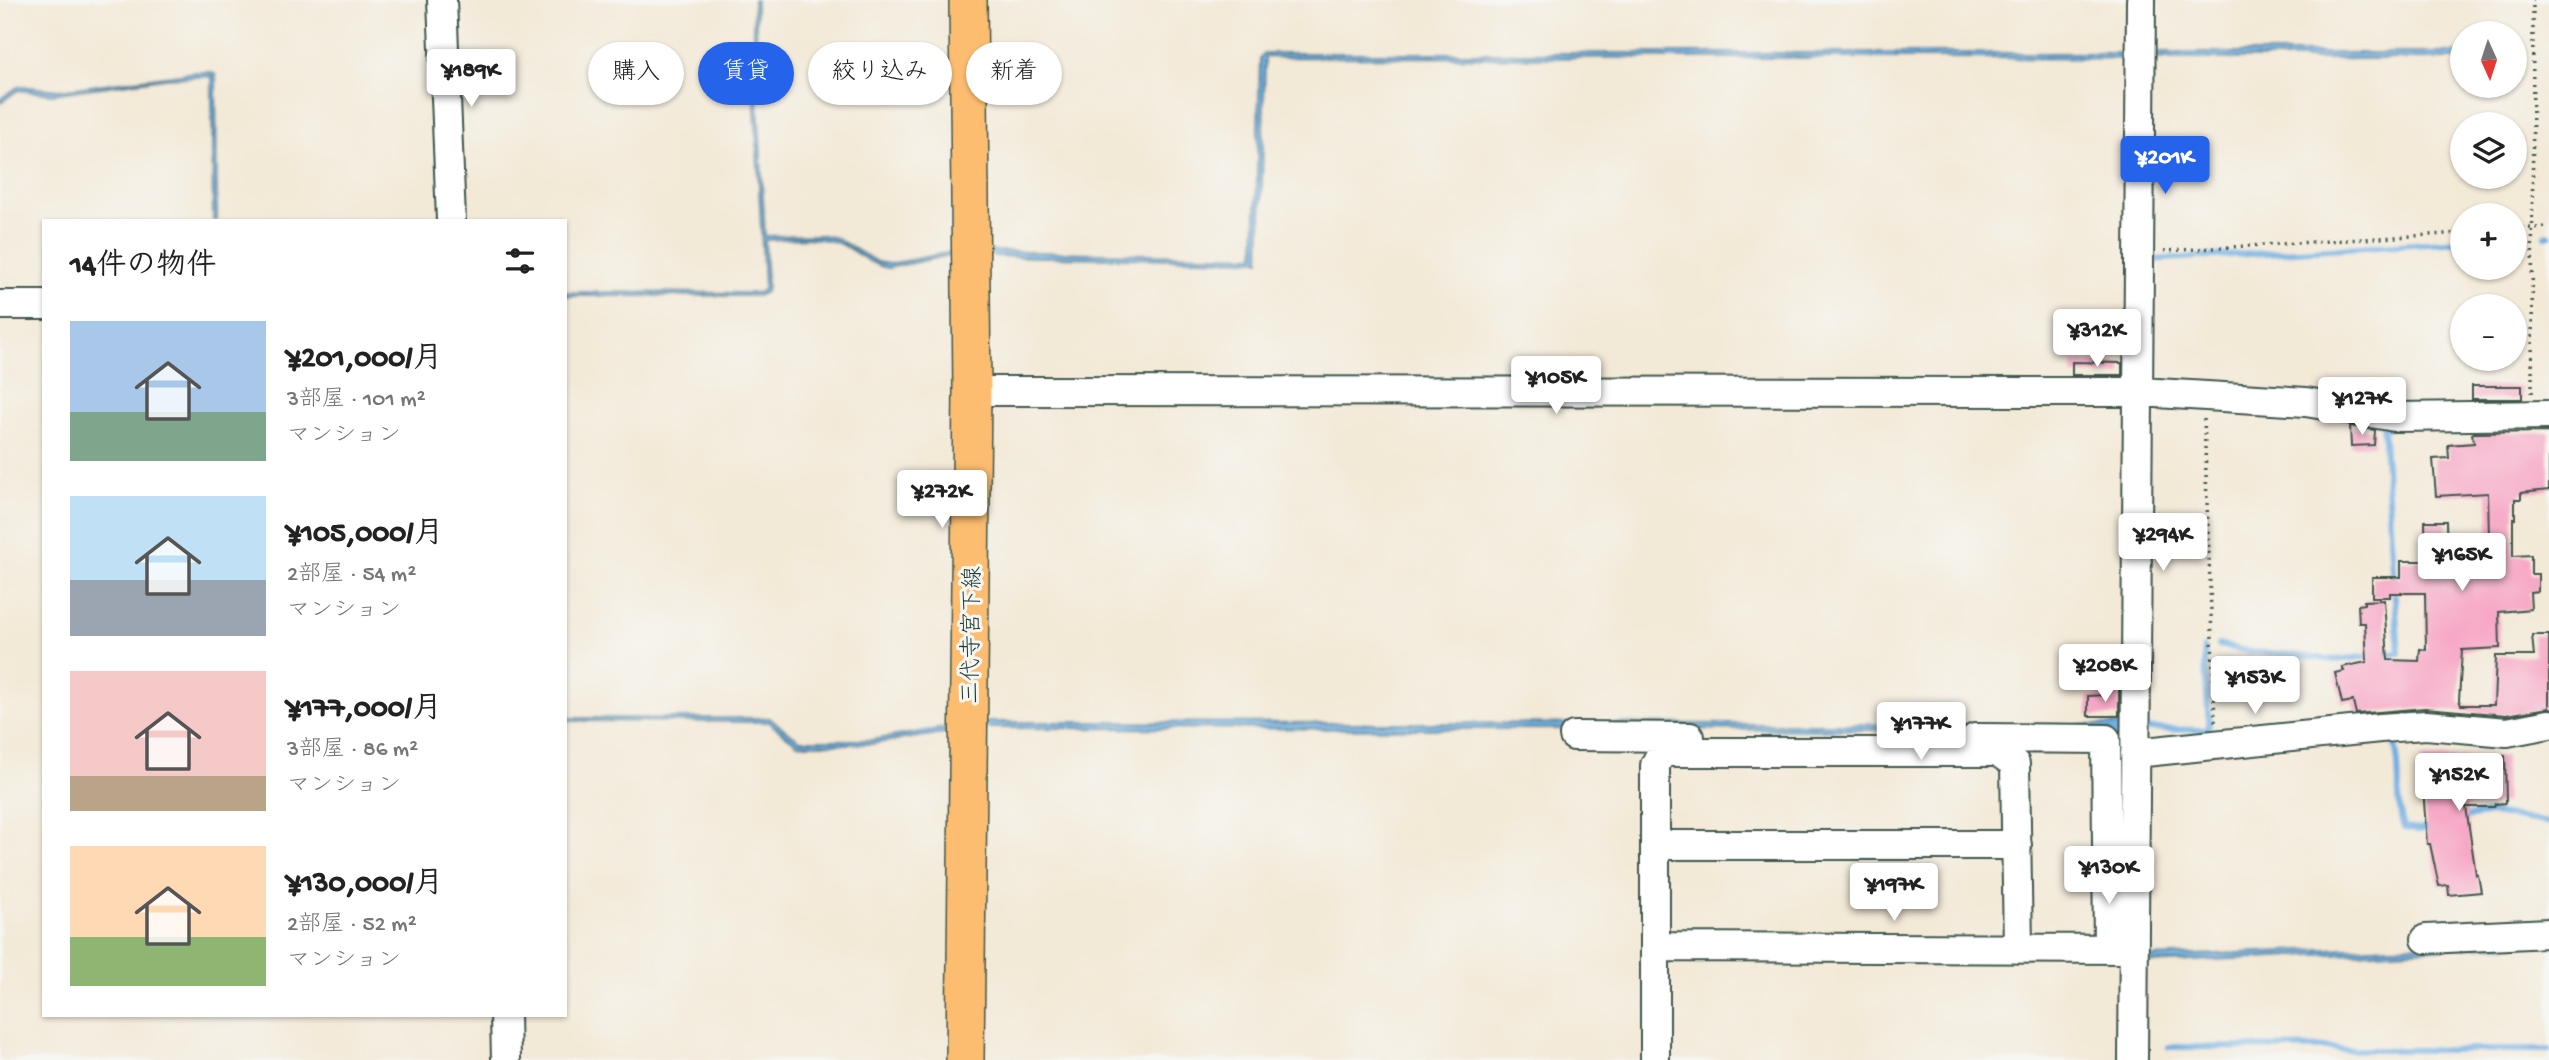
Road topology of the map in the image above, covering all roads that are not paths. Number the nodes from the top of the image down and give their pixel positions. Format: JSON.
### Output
{"nodes":[{"id":1,"x":442,"y":0,"type":"edge"},
{"id":2,"x":968,"y":0,"type":"edge"},
{"id":3,"x":2141,"y":0,"type":"edge"},
{"id":4,"x":451,"y":219,"type":"edge"},
{"id":5,"x":0,"y":305,"type":"edge"},
{"id":6,"x":42,"y":305,"type":"edge"},
{"id":7,"x":972,"y":391,"type":"junction"},
{"id":8,"x":2140,"y":392,"type":"junction"},
{"id":9,"x":2541,"y":415,"type":"edge"},
{"id":10,"x":2549,"y":724,"type":"edge"},
{"id":11,"x":1573,"y":736,"type":"dead end"},
{"id":12,"x":2136,"y":753,"type":"junction"},
{"id":13,"x":1655,"y":845,"type":"junction"},
{"id":14,"x":2017,"y":845,"type":"junction"},
{"id":15,"x":2549,"y":933,"type":"edge"},
{"id":16,"x":2426,"y":939,"type":"dead end"},
{"id":17,"x":1655,"y":947,"type":"junction"},
{"id":18,"x":2018,"y":948,"type":"junction"},
{"id":19,"x":2121,"y":949,"type":"junction"},
{"id":20,"x":505,"y":1017,"type":"edge"},
{"id":21,"x":506,"y":1060,"type":"edge"},
{"id":22,"x":965,"y":1060,"type":"edge"},
{"id":23,"x":1655,"y":1060,"type":"edge"},
{"id":24,"x":2133,"y":1060,"type":"edge"}],
"edges":[{"from":1,"to":4,"type":"street"},
{"from":2,"to":7,"type":"main road","name":"三代寺宮下線"},
{"from":3,"to":8,"type":"street"},
{"from":5,"to":6,"type":"street"},
{"from":7,"to":8,"type":"street"},
{"from":7,"to":22,"type":"main road","name":"三代寺宮下線"},
{"from":8,"to":9,"type":"street"},
{"from":8,"to":12,"type":"street"},
{"from":10,"to":12,"type":"street"},
{"from":11,"to":19,"type":"street"},
{"from":12,"to":19,"type":"street"},
{"from":13,"to":14,"type":"street"},
{"from":13,"to":14,"type":"street"},
{"from":13,"to":17,"type":"street"},
{"from":14,"to":18,"type":"street"},
{"from":15,"to":16,"type":"street"},
{"from":17,"to":18,"type":"street"},
{"from":17,"to":23,"type":"street"},
{"from":18,"to":19,"type":"street"},
{"from":19,"to":24,"type":"street"},
{"from":20,"to":21,"type":"street"}]}
